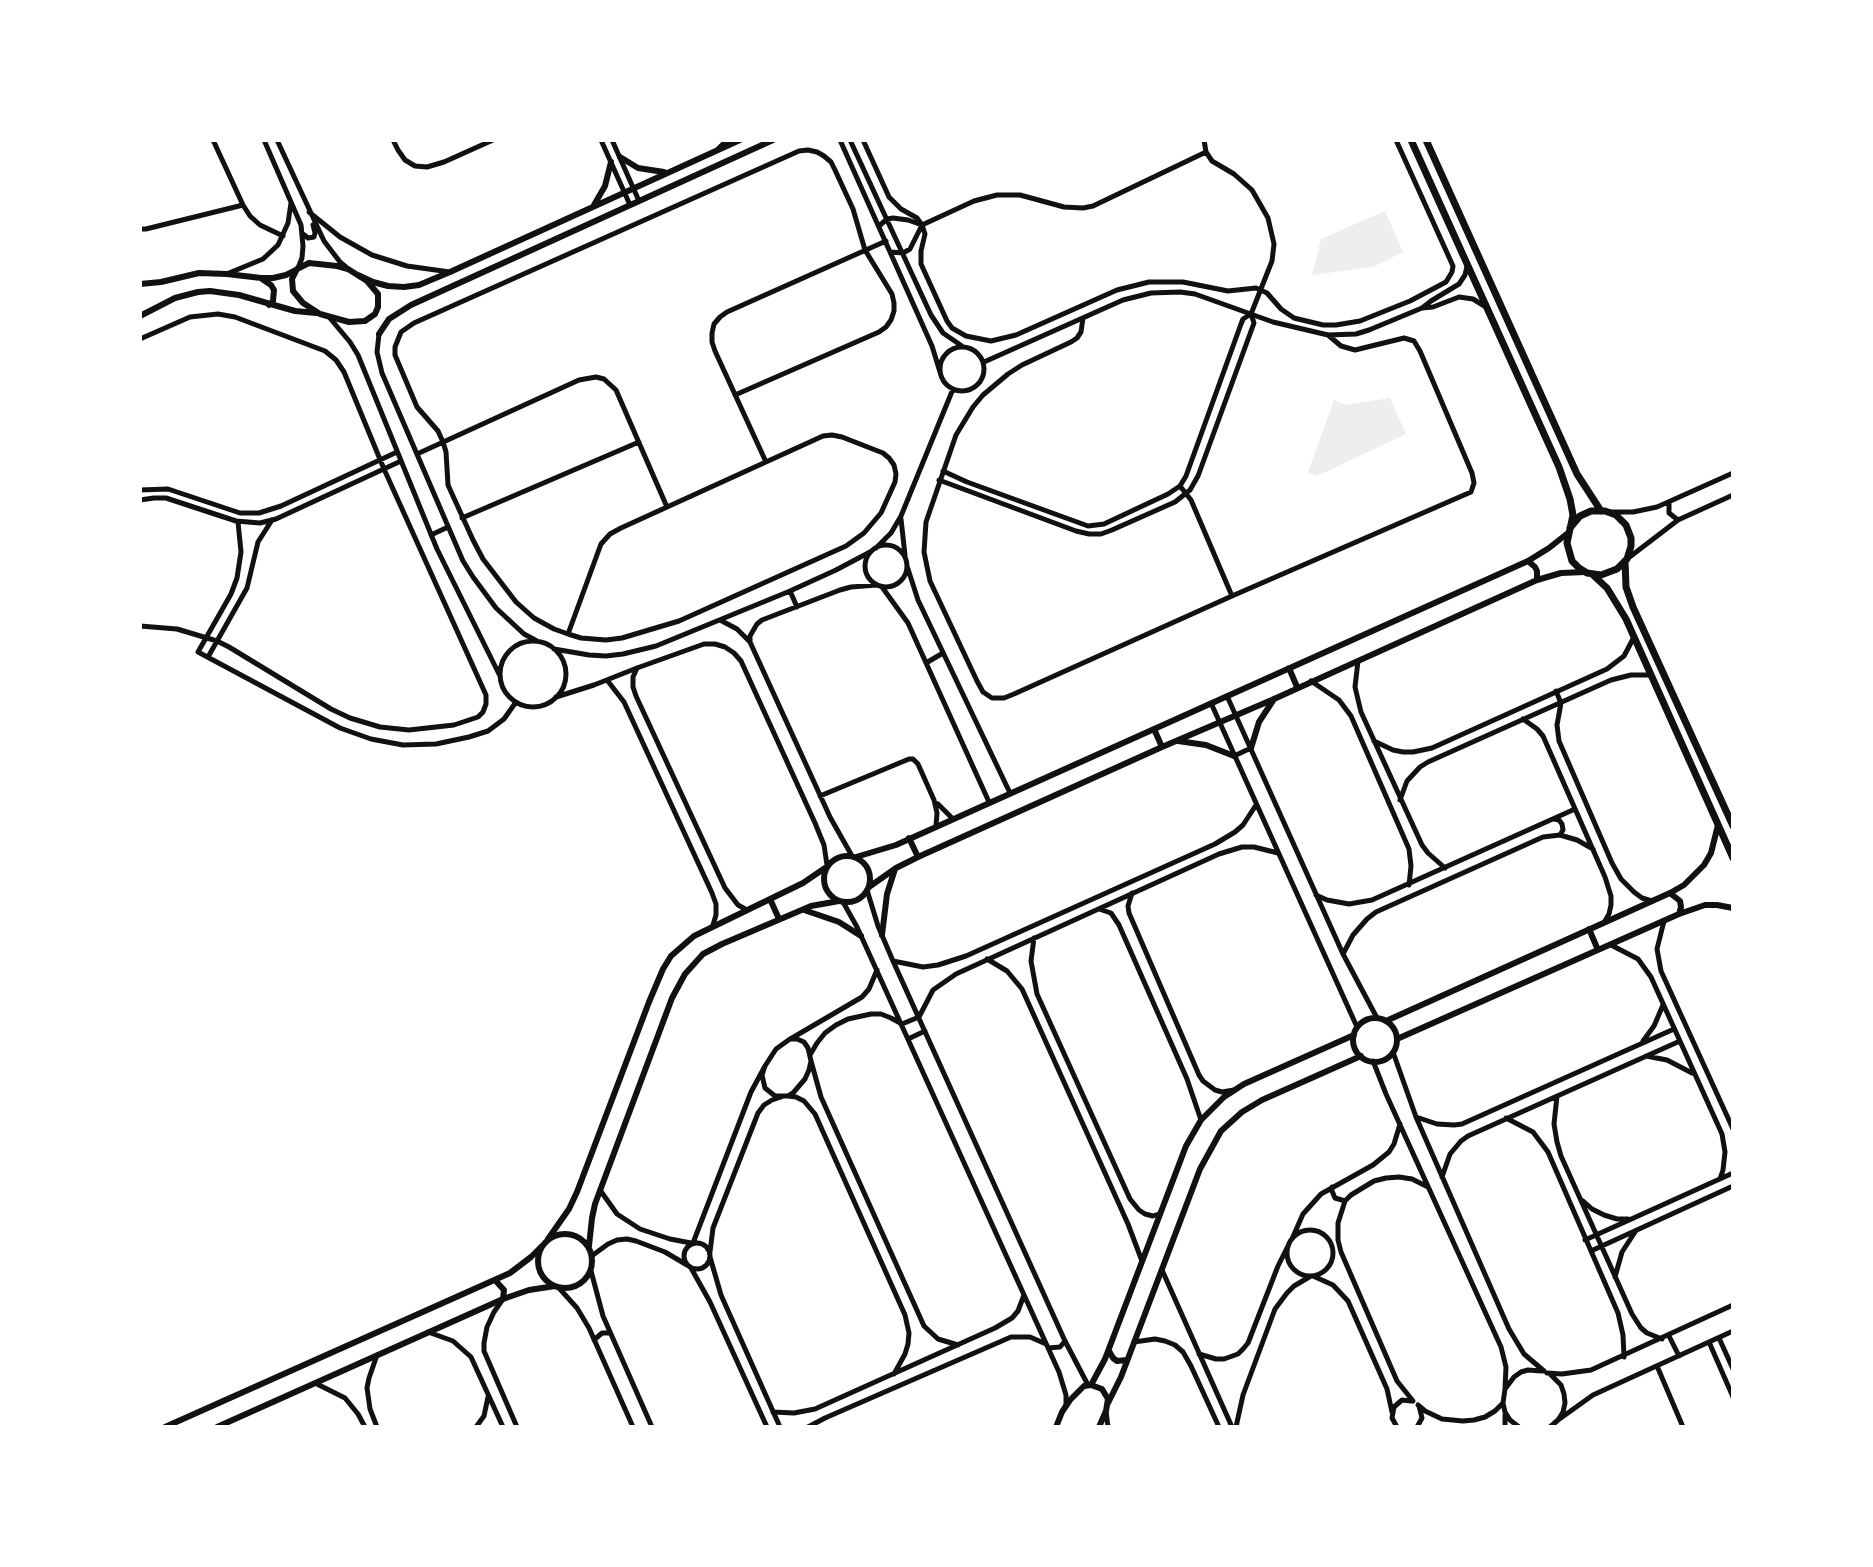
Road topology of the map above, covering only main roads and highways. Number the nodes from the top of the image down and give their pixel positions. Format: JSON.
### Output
{"nodes":[{"id":1,"x":1411,"y":140,"type":"edge"},
{"id":2,"x":1426,"y":140,"type":"edge"},
{"id":3,"x":1605,"y":511,"type":"junction"},
{"id":4,"x":1569,"y":531,"type":"junction"},
{"id":5,"x":1626,"y":560,"type":"junction"},
{"id":6,"x":1590,"y":573,"type":"junction"},
{"id":7,"x":1733,"y":825,"type":"edge"},
{"id":8,"x":1733,"y":858,"type":"edge"}],
"edges":[{"from":1,"to":4,"type":"main road"},
{"from":2,"to":3,"type":"main road"},
{"from":3,"to":4,"type":"main road"},
{"from":3,"to":5,"type":"main road"},
{"from":4,"to":6,"type":"main road"},
{"from":5,"to":6,"type":"main road"},
{"from":5,"to":7,"type":"main road"},
{"from":6,"to":8,"type":"main road"}]}
